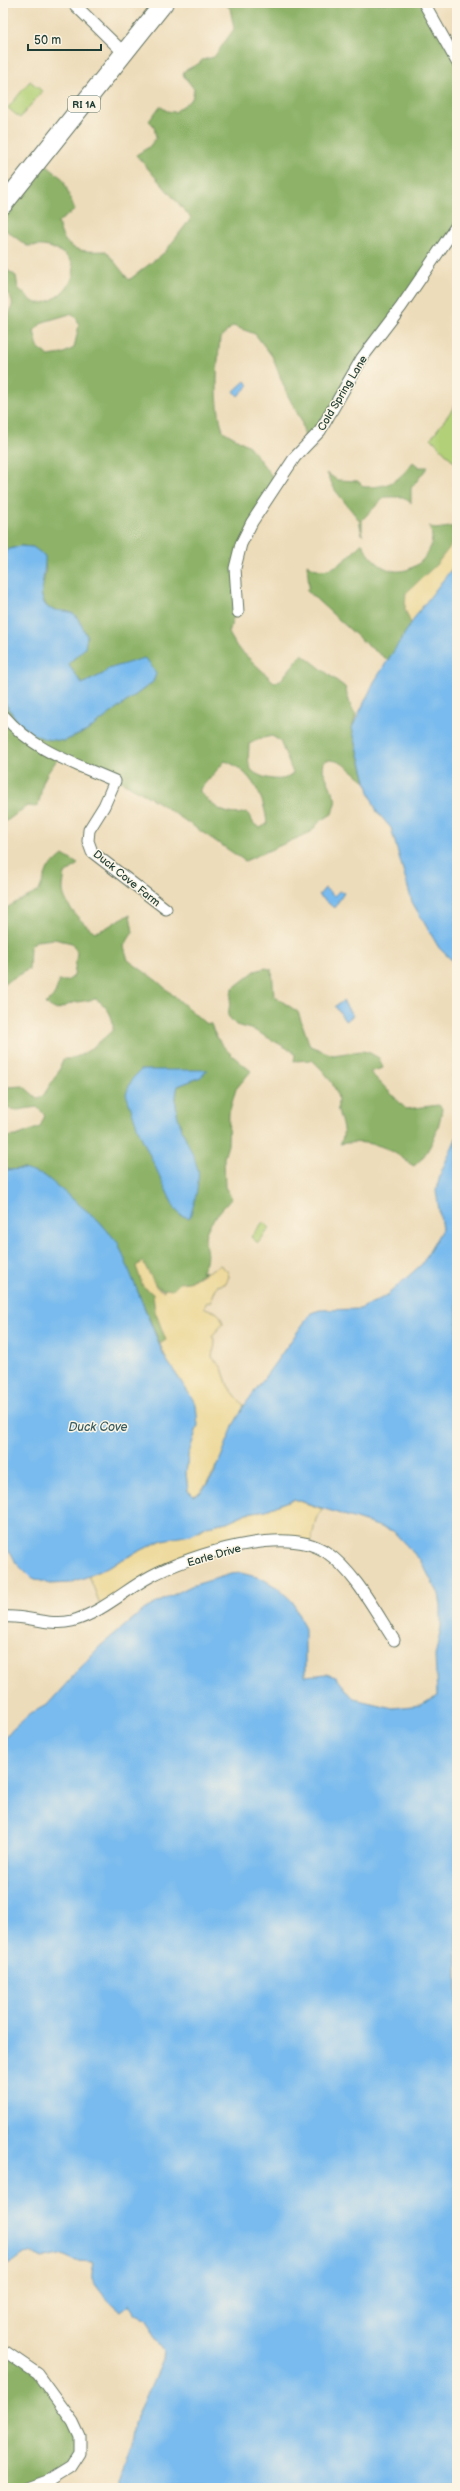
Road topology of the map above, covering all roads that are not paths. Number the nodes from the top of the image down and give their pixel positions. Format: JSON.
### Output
{"nodes":[{"id":1,"x":73,"y":3,"type":"edge"},
{"id":2,"x":164,"y":3,"type":"edge"},
{"id":3,"x":424,"y":3,"type":"edge"},
{"id":4,"x":124,"y":53,"type":"junction"},
{"id":5,"x":457,"y":62,"type":"edge"},
{"id":6,"x":3,"y":205,"type":"edge"},
{"id":7,"x":457,"y":225,"type":"edge"},
{"id":8,"x":238,"y":612,"type":"dead end"},
{"id":9,"x":3,"y":715,"type":"edge"},
{"id":10,"x":166,"y":909,"type":"dead end"},
{"id":11,"x":3,"y":1617,"type":"edge"},
{"id":12,"x":394,"y":1640,"type":"dead end"},
{"id":13,"x":3,"y":2350,"type":"edge"},
{"id":14,"x":48,"y":2484,"type":"edge"},
{"id":15,"x":28,"y":2488,"type":"edge"}],
"edges":[{"from":1,"to":4,"type":"street"},
{"from":2,"to":4,"type":"main road","number":"RI 1A"},
{"from":3,"to":5,"type":"street"},
{"from":4,"to":6,"type":"main road","number":"RI 1A"},
{"from":7,"to":8,"type":"street","name":"Cold Spring Lane"},
{"from":9,"to":10,"type":"street","name":"Duck Cove Farm"},
{"from":11,"to":12,"type":"street","name":"Earle Drive"},
{"from":13,"to":14,"type":"street"},
{"from":14,"to":15,"type":"street"}]}
